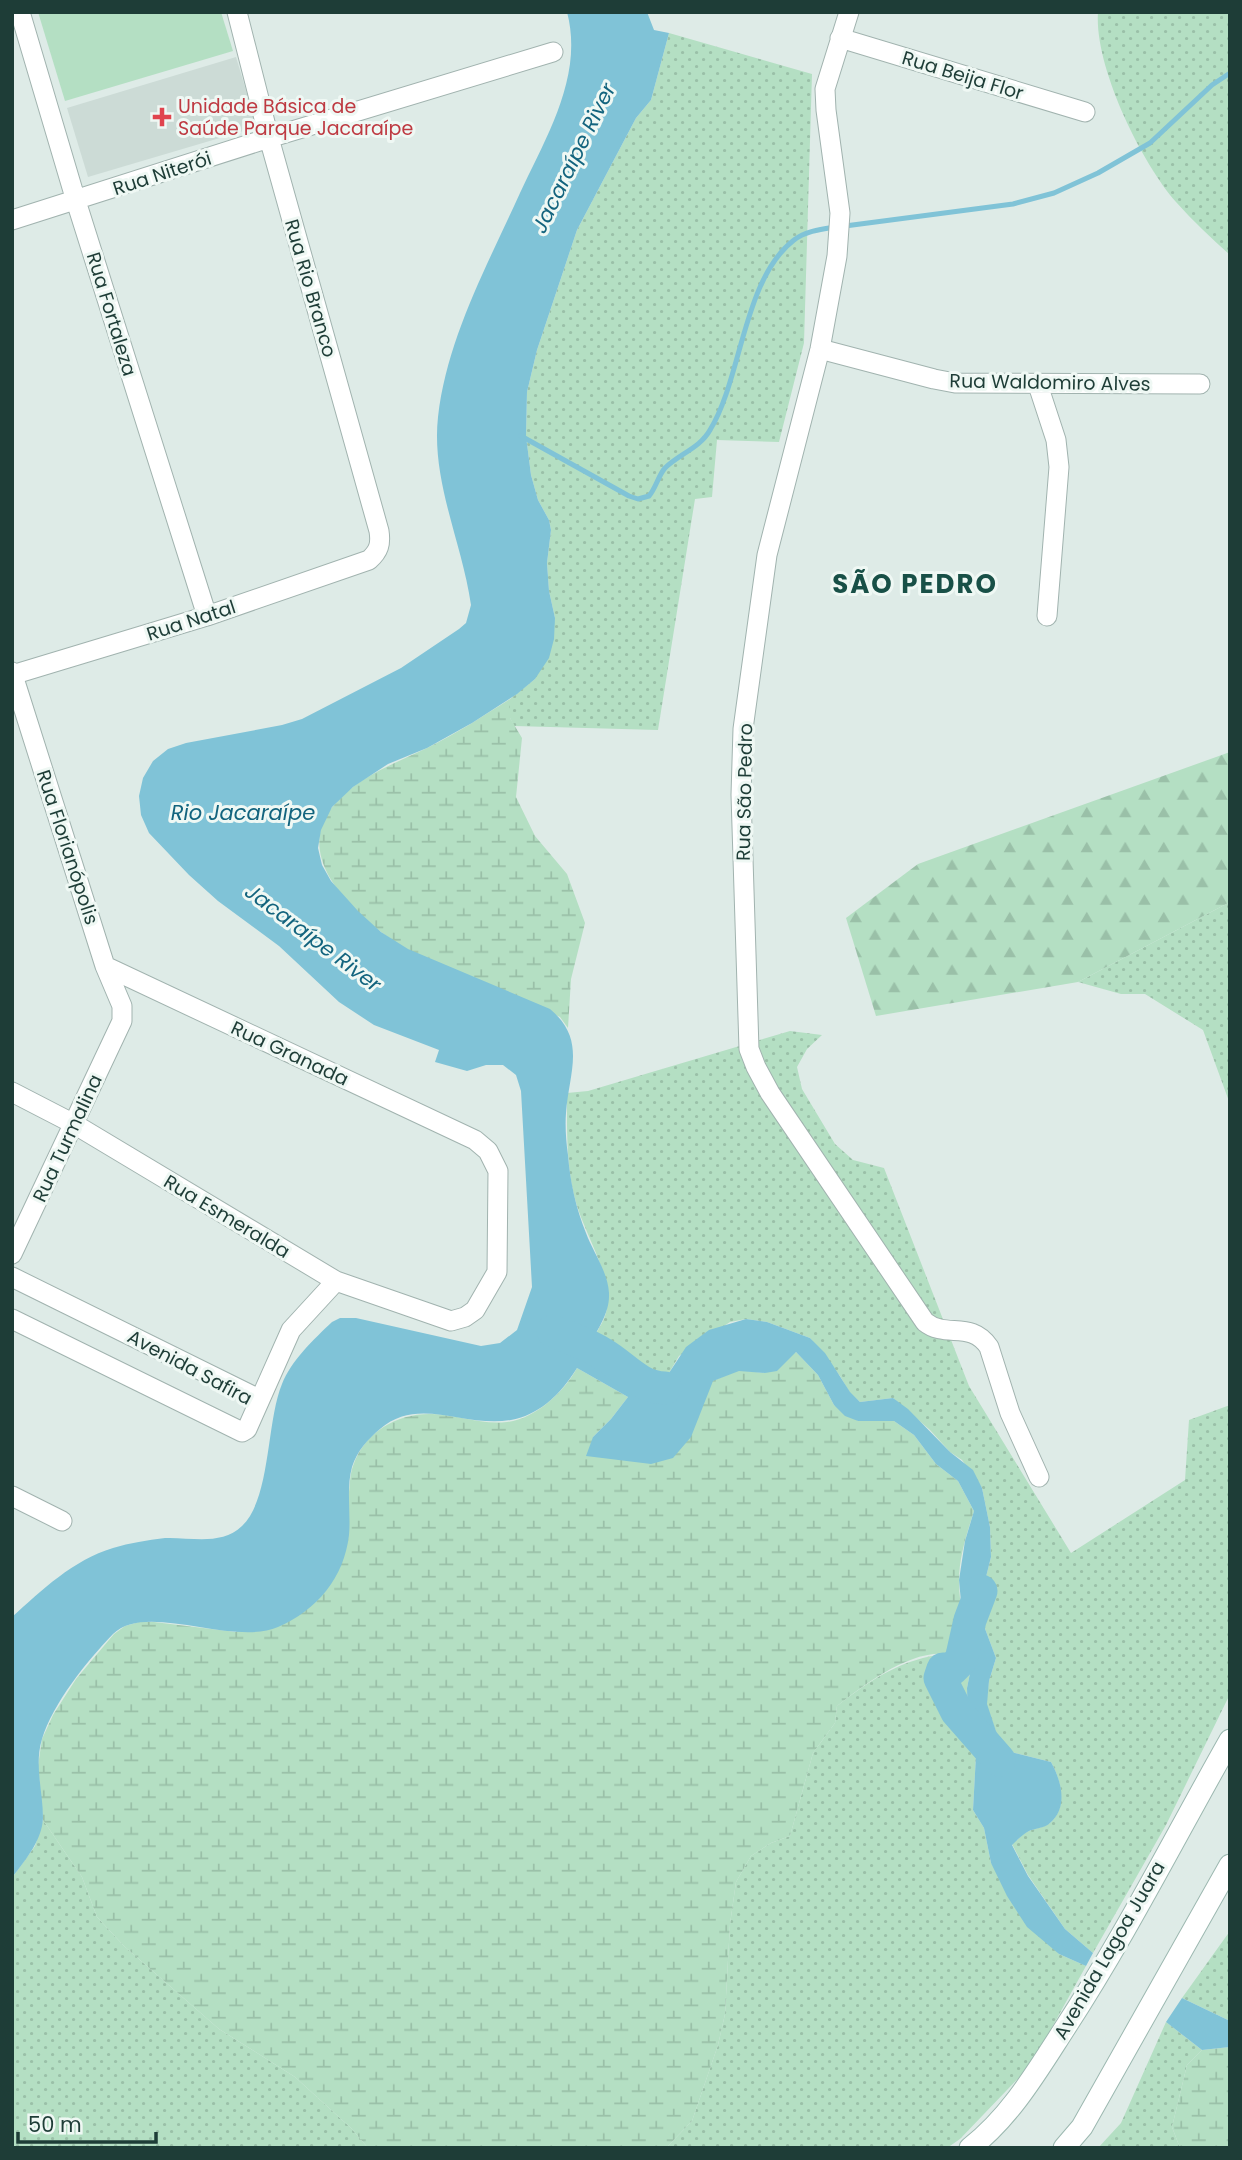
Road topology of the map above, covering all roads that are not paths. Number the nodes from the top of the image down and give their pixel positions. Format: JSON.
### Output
{"nodes":[{"id":1,"x":20,"y":12,"type":"edge"},
{"id":2,"x":237,"y":12,"type":"edge"},
{"id":3,"x":849,"y":12,"type":"edge"},
{"id":4,"x":840,"y":38,"type":"junction"},
{"id":5,"x":553,"y":52,"type":"dead end"},
{"id":6,"x":1085,"y":112,"type":"dead end"},
{"id":7,"x":269,"y":138,"type":"junction"},
{"id":8,"x":76,"y":201,"type":"junction"},
{"id":9,"x":12,"y":220,"type":"edge"},
{"id":10,"x":820,"y":349,"type":"junction"},
{"id":11,"x":1200,"y":384,"type":"dead end"},
{"id":12,"x":1038,"y":385,"type":"junction"},
{"id":13,"x":369,"y":560,"type":"joint"},
{"id":14,"x":207,"y":616,"type":"junction"},
{"id":15,"x":1047,"y":617,"type":"dead end"},
{"id":16,"x":13,"y":674,"type":"edge"},
{"id":17,"x":106,"y":966,"type":"junction"},
{"id":18,"x":122,"y":1021,"type":"joint"},
{"id":19,"x":12,"y":1092,"type":"edge"},
{"id":20,"x":74,"y":1124,"type":"junction"},
{"id":21,"x":12,"y":1254,"type":"edge"},
{"id":22,"x":12,"y":1277,"type":"edge"},
{"id":23,"x":335,"y":1281,"type":"junction"},
{"id":24,"x":12,"y":1319,"type":"edge"},
{"id":25,"x":451,"y":1321,"type":"joint"},
{"id":26,"x":259,"y":1399,"type":"junction"},
{"id":27,"x":1039,"y":1478,"type":"dead end"},
{"id":28,"x":12,"y":1496,"type":"edge"},
{"id":29,"x":62,"y":1521,"type":"dead end"},
{"id":30,"x":1230,"y":1740,"type":"edge"},
{"id":31,"x":1230,"y":1865,"type":"edge"},
{"id":32,"x":970,"y":2148,"type":"edge"},
{"id":33,"x":1064,"y":2148,"type":"edge"}],
"edges":[{"from":1,"to":8,"type":"street","name":"Rua Fortaleza"},
{"from":2,"to":7,"type":"street","name":"Rua Rio Branco"},
{"from":3,"to":4,"type":"street","name":"Rua São Pedro"},
{"from":4,"to":6,"type":"street","name":"Rua Beija Flor"},
{"from":4,"to":10,"type":"street","name":"Rua São Pedro"},
{"from":5,"to":7,"type":"street","name":"Rua Niterói"},
{"from":7,"to":8,"type":"street","name":"Rua Niterói"},
{"from":7,"to":13,"type":"street","name":"Rua Rio Branco"},
{"from":8,"to":9,"type":"street","name":"Rua Niterói"},
{"from":8,"to":14,"type":"street","name":"Rua Fortaleza"},
{"from":10,"to":12,"type":"street","name":"Rua Waldomiro Alves"},
{"from":10,"to":27,"type":"street","name":"Rua São Pedro"},
{"from":11,"to":12,"type":"street","name":"Rua Waldomiro Alves"},
{"from":12,"to":15,"type":"street"},
{"from":13,"to":14,"type":"street","name":"Rua Natal"},
{"from":14,"to":16,"type":"street","name":"Rua Natal"},
{"from":16,"to":17,"type":"street","name":"Rua Florianópolis"},
{"from":17,"to":18,"type":"street","name":"Rua Florianópolis"},
{"from":17,"to":25,"type":"street","name":"Rua Granada"},
{"from":18,"to":20,"type":"street","name":"Rua Turmalina"},
{"from":19,"to":20,"type":"street","name":"Rua Esmeralda"},
{"from":20,"to":21,"type":"street","name":"Rua Turmalina"},
{"from":20,"to":23,"type":"street","name":"Rua Esmeralda"},
{"from":22,"to":26,"type":"street","name":"Avenida Safira"},
{"from":23,"to":25,"type":"street","name":"Rua Esmeralda"},
{"from":23,"to":26,"type":"street"},
{"from":24,"to":26,"type":"street","name":"Avenida Safira"},
{"from":28,"to":29,"type":"street"},
{"from":30,"to":32,"type":"main road","name":"Avenida Lagoa Juara"},
{"from":31,"to":33,"type":"main road"}]}
